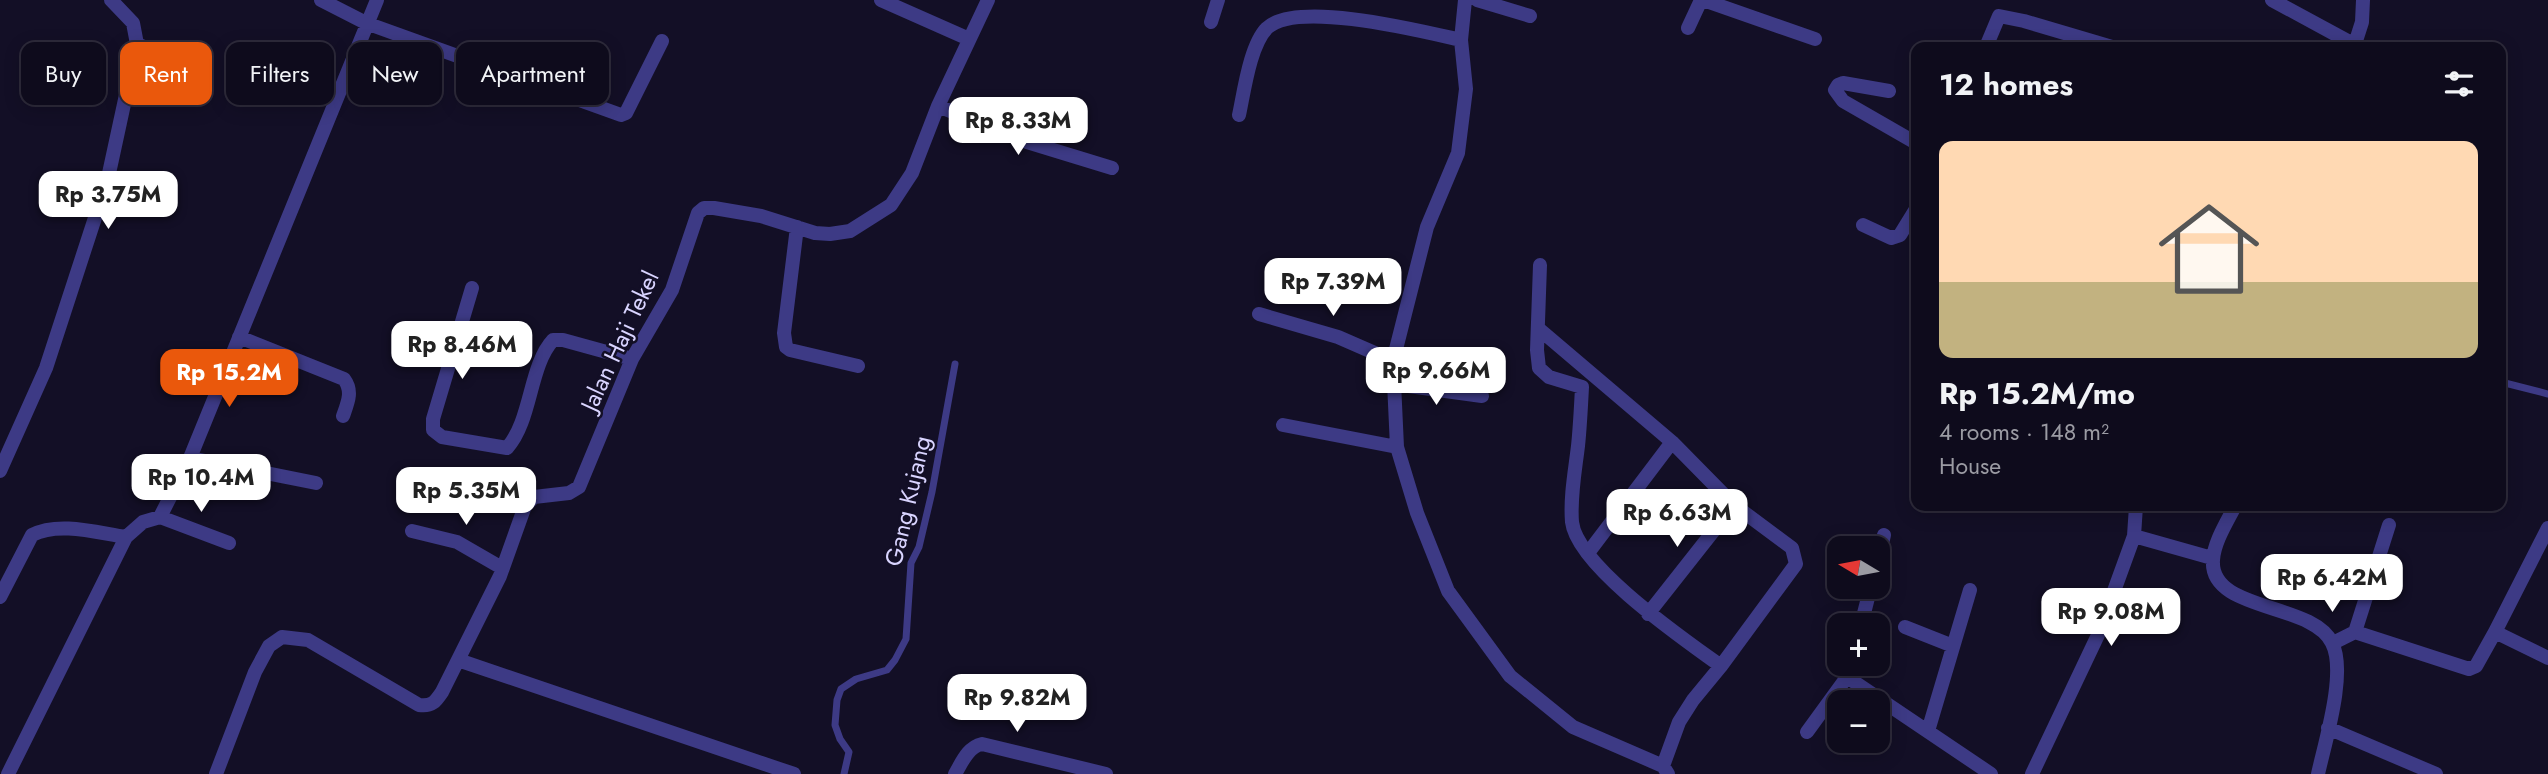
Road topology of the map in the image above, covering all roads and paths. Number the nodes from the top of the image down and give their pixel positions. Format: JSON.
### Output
{"nodes":[{"id":1,"x":111,"y":0,"type":"edge"},
{"id":2,"x":321,"y":0,"type":"edge"},
{"id":3,"x":377,"y":0,"type":"edge"},
{"id":4,"x":881,"y":0,"type":"edge"},
{"id":5,"x":988,"y":0,"type":"edge"},
{"id":6,"x":1218,"y":0,"type":"edge"},
{"id":7,"x":1465,"y":0,"type":"edge"},
{"id":8,"x":1477,"y":0,"type":"edge"},
{"id":9,"x":1702,"y":0,"type":"edge"},
{"id":10,"x":2272,"y":0,"type":"edge"},
{"id":11,"x":2362,"y":0,"type":"edge"},
{"id":12,"x":1530,"y":16,"type":"dead end"},
{"id":13,"x":1211,"y":22,"type":"dead end"},
{"id":14,"x":366,"y":23,"type":"junction"},
{"id":15,"x":1688,"y":28,"type":"dead end"},
{"id":16,"x":1815,"y":39,"type":"dead end"},
{"id":17,"x":969,"y":40,"type":"junction"},
{"id":18,"x":1461,"y":40,"type":"junction"},
{"id":19,"x":662,"y":41,"type":"dead end"},
{"id":20,"x":137,"y":42,"type":"edge"},
{"id":21,"x":1988,"y":42,"type":"edge"},
{"id":22,"x":2094,"y":42,"type":"edge"},
{"id":23,"x":2348,"y":42,"type":"edge"},
{"id":24,"x":2356,"y":42,"type":"edge"},
{"id":25,"x":1889,"y":91,"type":"dead end"},
{"id":26,"x":124,"y":105,"type":"edge"},
{"id":27,"x":939,"y":106,"type":"junction"},
{"id":28,"x":1239,"y":115,"type":"dead end"},
{"id":29,"x":1911,"y":140,"type":"edge"},
{"id":30,"x":1112,"y":168,"type":"dead end"},
{"id":31,"x":1911,"y":217,"type":"edge"},
{"id":32,"x":1863,"y":225,"type":"dead end"},
{"id":33,"x":797,"y":227,"type":"junction"},
{"id":34,"x":1541,"y":265,"type":"dead end"},
{"id":35,"x":472,"y":288,"type":"dead end"},
{"id":36,"x":1259,"y":314,"type":"dead end"},
{"id":37,"x":1539,"y":329,"type":"junction"},
{"id":38,"x":239,"y":337,"type":"junction"},
{"id":39,"x":632,"y":359,"type":"junction"},
{"id":40,"x":1393,"y":361,"type":"junction"},
{"id":41,"x":955,"y":364,"type":"dead end"},
{"id":42,"x":858,"y":366,"type":"dead end"},
{"id":43,"x":1589,"y":369,"type":"junction"},
{"id":44,"x":2506,"y":383,"type":"edge"},
{"id":45,"x":1394,"y":384,"type":"junction"},
{"id":46,"x":1582,"y":387,"type":"junction"},
{"id":47,"x":2548,"y":394,"type":"edge"},
{"id":48,"x":1482,"y":396,"type":"dead end"},
{"id":49,"x":344,"y":415,"type":"dead end"},
{"id":50,"x":1283,"y":425,"type":"dead end"},
{"id":51,"x":1672,"y":442,"type":"junction"},
{"id":52,"x":1397,"y":447,"type":"junction"},
{"id":53,"x":190,"y":458,"type":"junction"},
{"id":54,"x":0,"y":471,"type":"edge"},
{"id":55,"x":316,"y":483,"type":"dead end"},
{"id":56,"x":1734,"y":505,"type":"junction"},
{"id":57,"x":2136,"y":511,"type":"edge"},
{"id":58,"x":2233,"y":511,"type":"edge"},
{"id":59,"x":160,"y":517,"type":"junction"},
{"id":60,"x":2389,"y":525,"type":"dead end"},
{"id":61,"x":2548,"y":528,"type":"edge"},
{"id":62,"x":412,"y":531,"type":"dead end"},
{"id":63,"x":2134,"y":536,"type":"junction"},
{"id":64,"x":126,"y":537,"type":"junction"},
{"id":65,"x":229,"y":543,"type":"dead end"},
{"id":66,"x":1588,"y":553,"type":"junction"},
{"id":67,"x":2212,"y":558,"type":"junction"},
{"id":68,"x":502,"y":568,"type":"junction"},
{"id":69,"x":1970,"y":590,"type":"dead end"},
{"id":70,"x":0,"y":597,"type":"edge"},
{"id":71,"x":1648,"y":614,"type":"junction"},
{"id":72,"x":1905,"y":627,"type":"dead end"},
{"id":73,"x":2355,"y":632,"type":"junction"},
{"id":74,"x":2495,"y":632,"type":"junction"},
{"id":75,"x":2333,"y":643,"type":"junction"},
{"id":76,"x":1953,"y":646,"type":"junction"},
{"id":77,"x":2548,"y":658,"type":"edge"},
{"id":78,"x":458,"y":660,"type":"junction"},
{"id":79,"x":1721,"y":666,"type":"junction"},
{"id":80,"x":1845,"y":676,"type":"edge"},
{"id":81,"x":1857,"y":676,"type":"edge"},
{"id":82,"x":2328,"y":728,"type":"junction"},
{"id":83,"x":1928,"y":731,"type":"junction"},
{"id":84,"x":1807,"y":732,"type":"dead end"},
{"id":85,"x":1666,"y":770,"type":"edge"},
{"id":86,"x":8,"y":774,"type":"edge"},
{"id":87,"x":216,"y":774,"type":"edge"},
{"id":88,"x":794,"y":774,"type":"edge"},
{"id":89,"x":844,"y":774,"type":"edge"},
{"id":90,"x":955,"y":774,"type":"edge"},
{"id":91,"x":1106,"y":774,"type":"edge"},
{"id":92,"x":1991,"y":774,"type":"edge"},
{"id":93,"x":2032,"y":774,"type":"edge"},
{"id":94,"x":2318,"y":774,"type":"edge"},
{"id":95,"x":2436,"y":774,"type":"edge"}],
"edges":[{"from":1,"to":20,"type":"street"},
{"from":2,"to":14,"type":"street"},
{"from":3,"to":14,"type":"street"},
{"from":4,"to":17,"type":"street"},
{"from":5,"to":17,"type":"street","name":"Jalan Haji Tekel"},
{"from":6,"to":13,"type":"street"},
{"from":7,"to":18,"type":"street"},
{"from":8,"to":12,"type":"street"},
{"from":9,"to":15,"type":"street"},
{"from":9,"to":16,"type":"street"},
{"from":10,"to":23,"type":"street"},
{"from":11,"to":24,"type":"street"},
{"from":14,"to":19,"type":"street"},
{"from":14,"to":38,"type":"street"},
{"from":17,"to":27,"type":"street","name":"Jalan Haji Tekel"},
{"from":18,"to":28,"type":"street"},
{"from":18,"to":40,"type":"street"},
{"from":21,"to":22,"type":"street"},
{"from":25,"to":29,"type":"street"},
{"from":26,"to":54,"type":"street"},
{"from":27,"to":30,"type":"street"},
{"from":27,"to":33,"type":"street","name":"Jalan Haji Tekel"},
{"from":31,"to":32,"type":"street"},
{"from":33,"to":39,"type":"street","name":"Jalan Haji Tekel"},
{"from":33,"to":42,"type":"street"},
{"from":34,"to":37,"type":"street"},
{"from":35,"to":39,"type":"street"},
{"from":36,"to":40,"type":"street"},
{"from":37,"to":43,"type":"street"},
{"from":37,"to":46,"type":"street"},
{"from":38,"to":49,"type":"street"},
{"from":38,"to":53,"type":"street"},
{"from":39,"to":68,"type":"street","name":"Jalan Haji Tekel"},
{"from":40,"to":45,"type":"street"},
{"from":41,"to":89,"type":"lane","name":"Gang Kujang"},
{"from":43,"to":46,"type":"street"},
{"from":43,"to":51,"type":"street"},
{"from":44,"to":47,"type":"lane"},
{"from":45,"to":48,"type":"street"},
{"from":45,"to":52,"type":"street"},
{"from":46,"to":66,"type":"street"},
{"from":50,"to":52,"type":"street"},
{"from":51,"to":56,"type":"street"},
{"from":51,"to":66,"type":"street"},
{"from":52,"to":85,"type":"street"},
{"from":53,"to":55,"type":"street"},
{"from":53,"to":59,"type":"street"},
{"from":56,"to":71,"type":"street"},
{"from":56,"to":79,"type":"street"},
{"from":57,"to":63,"type":"street"},
{"from":58,"to":67,"type":"street"},
{"from":59,"to":64,"type":"street"},
{"from":59,"to":65,"type":"street"},
{"from":60,"to":73,"type":"street"},
{"from":61,"to":74,"type":"street"},
{"from":62,"to":68,"type":"street"},
{"from":63,"to":67,"type":"street"},
{"from":63,"to":93,"type":"street"},
{"from":64,"to":70,"type":"street"},
{"from":64,"to":86,"type":"street"},
{"from":66,"to":71,"type":"street"},
{"from":67,"to":75,"type":"street"},
{"from":68,"to":78,"type":"street","name":"Jalan Haji Tekel"},
{"from":69,"to":76,"type":"street"},
{"from":71,"to":79,"type":"street"},
{"from":72,"to":76,"type":"street"},
{"from":73,"to":74,"type":"street"},
{"from":73,"to":75,"type":"street"},
{"from":74,"to":77,"type":"street"},
{"from":75,"to":82,"type":"street"},
{"from":76,"to":83,"type":"street"},
{"from":78,"to":87,"type":"street","name":"Jalan Haji Tekel"},
{"from":78,"to":88,"type":"street"},
{"from":79,"to":85,"type":"street"},
{"from":80,"to":84,"type":"street"},
{"from":81,"to":83,"type":"street"},
{"from":82,"to":94,"type":"street"},
{"from":82,"to":95,"type":"street"},
{"from":83,"to":92,"type":"street"},
{"from":90,"to":91,"type":"street"}]}
